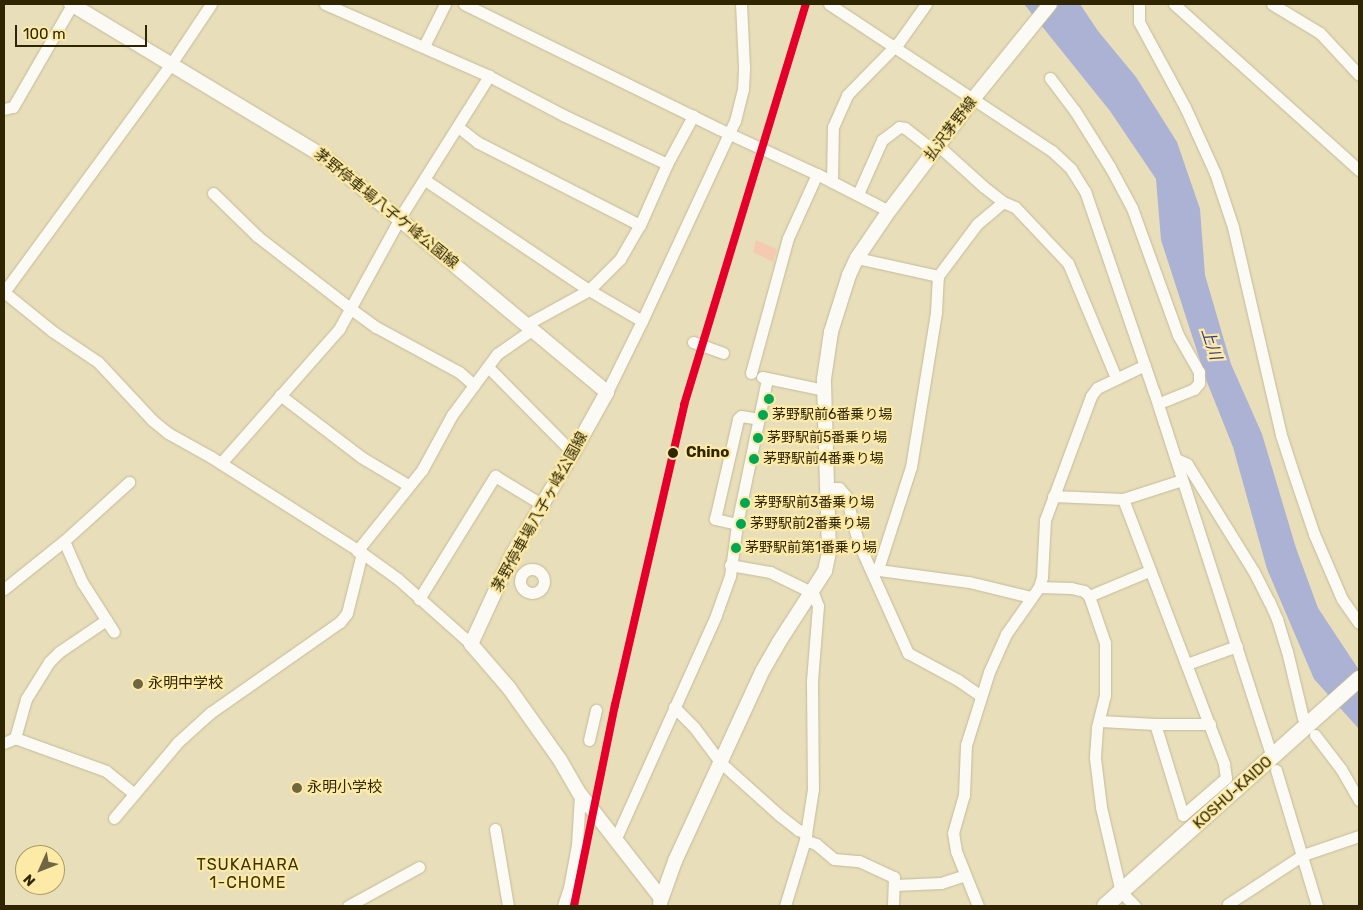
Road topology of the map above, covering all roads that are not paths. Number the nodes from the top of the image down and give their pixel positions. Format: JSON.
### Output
{"nodes":[{"id":1,"x":72,"y":4,"type":"edge"},
{"id":2,"x":211,"y":4,"type":"edge"},
{"id":3,"x":325,"y":4,"type":"edge"},
{"id":4,"x":445,"y":4,"type":"edge"},
{"id":5,"x":464,"y":4,"type":"edge"},
{"id":6,"x":741,"y":4,"type":"edge"},
{"id":7,"x":829,"y":4,"type":"edge"},
{"id":8,"x":926,"y":4,"type":"edge"},
{"id":9,"x":1050,"y":4,"type":"edge"},
{"id":10,"x":1139,"y":4,"type":"edge"},
{"id":11,"x":1174,"y":4,"type":"edge"},
{"id":12,"x":1188,"y":4,"type":"edge"},
{"id":13,"x":1272,"y":4,"type":"edge"},
{"id":14,"x":424,"y":46,"type":"junction"},
{"id":15,"x":894,"y":48,"type":"junction"},
{"id":16,"x":171,"y":64,"type":"junction"},
{"id":17,"x":1359,"y":75,"type":"edge"},
{"id":18,"x":489,"y":76,"type":"junction"},
{"id":19,"x":1050,"y":78,"type":"dead end"},
{"id":20,"x":974,"y":98,"type":"junction"},
{"id":21,"x":4,"y":109,"type":"edge"},
{"id":22,"x":693,"y":116,"type":"junction"},
{"id":23,"x":458,"y":126,"type":"junction"},
{"id":24,"x":730,"y":133,"type":"junction"},
{"id":25,"x":937,"y":148,"type":"junction"},
{"id":26,"x":667,"y":164,"type":"junction"},
{"id":27,"x":1359,"y":170,"type":"edge"},
{"id":28,"x":817,"y":174,"type":"junction"},
{"id":29,"x":425,"y":180,"type":"junction"},
{"id":30,"x":832,"y":182,"type":"junction"},
{"id":31,"x":213,"y":193,"type":"dead end"},
{"id":32,"x":858,"y":194,"type":"junction"},
{"id":33,"x":1003,"y":202,"type":"junction"},
{"id":34,"x":889,"y":211,"type":"junction"},
{"id":35,"x":401,"y":218,"type":"junction"},
{"id":36,"x":640,"y":224,"type":"junction"},
{"id":37,"x":857,"y":258,"type":"junction"},
{"id":38,"x":938,"y":276,"type":"junction"},
{"id":39,"x":589,"y":290,"type":"junction"},
{"id":40,"x":4,"y":292,"type":"edge"},
{"id":41,"x":351,"y":309,"type":"junction"},
{"id":42,"x":642,"y":321,"type":"junction"},
{"id":43,"x":530,"y":327,"type":"junction"},
{"id":44,"x":693,"y":342,"type":"dead end"},
{"id":45,"x":723,"y":353,"type":"dead end"},
{"id":46,"x":1145,"y":365,"type":"junction"},
{"id":47,"x":488,"y":367,"type":"junction"},
{"id":48,"x":1116,"y":378,"type":"junction"},
{"id":49,"x":767,"y":379,"type":"junction"},
{"id":50,"x":474,"y":385,"type":"junction"},
{"id":51,"x":824,"y":390,"type":"junction"},
{"id":52,"x":606,"y":392,"type":"junction"},
{"id":53,"x":280,"y":395,"type":"junction"},
{"id":54,"x":1164,"y":401,"type":"dead end"},
{"id":55,"x":759,"y":419,"type":"junction"},
{"id":56,"x":573,"y":453,"type":"junction"},
{"id":57,"x":1176,"y":460,"type":"junction"},
{"id":58,"x":221,"y":463,"type":"junction"},
{"id":59,"x":1182,"y":480,"type":"junction"},
{"id":60,"x":129,"y":482,"type":"dead end"},
{"id":61,"x":408,"y":485,"type":"junction"},
{"id":62,"x":828,"y":488,"type":"junction"},
{"id":63,"x":1053,"y":496,"type":"junction"},
{"id":64,"x":1123,"y":499,"type":"junction"},
{"id":65,"x":541,"y":504,"type":"junction"},
{"id":66,"x":737,"y":524,"type":"junction"},
{"id":67,"x":64,"y":541,"type":"junction"},
{"id":68,"x":359,"y":552,"type":"junction"},
{"id":69,"x":730,"y":565,"type":"junction"},
{"id":70,"x":874,"y":569,"type":"junction"},
{"id":71,"x":1149,"y":571,"type":"junction"},
{"id":72,"x":1039,"y":586,"type":"junction"},
{"id":73,"x":4,"y":589,"type":"edge"},
{"id":74,"x":813,"y":592,"type":"junction"},
{"id":75,"x":1089,"y":596,"type":"junction"},
{"id":76,"x":1031,"y":597,"type":"junction"},
{"id":77,"x":419,"y":599,"type":"junction"},
{"id":78,"x":106,"y":620,"type":"junction"},
{"id":79,"x":1359,"y":623,"type":"edge"},
{"id":80,"x":114,"y":632,"type":"dead end"},
{"id":81,"x":471,"y":644,"type":"junction"},
{"id":82,"x":1237,"y":646,"type":"junction"},
{"id":83,"x":1187,"y":664,"type":"junction"},
{"id":84,"x":1359,"y":679,"type":"edge"},
{"id":85,"x":981,"y":696,"type":"junction"},
{"id":86,"x":674,"y":707,"type":"junction"},
{"id":87,"x":596,"y":710,"type":"dead end"},
{"id":88,"x":1303,"y":718,"type":"dead end"},
{"id":89,"x":1100,"y":721,"type":"junction"},
{"id":90,"x":1155,"y":724,"type":"junction"},
{"id":91,"x":1210,"y":724,"type":"junction"},
{"id":92,"x":1315,"y":735,"type":"dead end"},
{"id":93,"x":15,"y":738,"type":"junction"},
{"id":94,"x":589,"y":740,"type":"dead end"},
{"id":95,"x":4,"y":743,"type":"edge"},
{"id":96,"x":1270,"y":751,"type":"dead end"},
{"id":97,"x":720,"y":762,"type":"junction"},
{"id":98,"x":1276,"y":770,"type":"dead end"},
{"id":99,"x":133,"y":793,"type":"junction"},
{"id":100,"x":580,"y":794,"type":"junction"},
{"id":101,"x":1359,"y":800,"type":"edge"},
{"id":102,"x":114,"y":818,"type":"dead end"},
{"id":103,"x":495,"y":829,"type":"dead end"},
{"id":104,"x":806,"y":836,"type":"junction"},
{"id":105,"x":1359,"y":836,"type":"edge"},
{"id":106,"x":616,"y":838,"type":"junction"},
{"id":107,"x":1303,"y":855,"type":"junction"},
{"id":108,"x":419,"y":867,"type":"dead end"},
{"id":109,"x":965,"y":875,"type":"junction"},
{"id":110,"x":895,"y":885,"type":"junction"},
{"id":111,"x":1121,"y":892,"type":"junction"},
{"id":112,"x":663,"y":903,"type":"edge"},
{"id":113,"x":348,"y":906,"type":"edge"},
{"id":114,"x":508,"y":906,"type":"edge"},
{"id":115,"x":563,"y":906,"type":"edge"},
{"id":116,"x":785,"y":906,"type":"edge"},
{"id":117,"x":893,"y":906,"type":"edge"},
{"id":118,"x":978,"y":906,"type":"edge"},
{"id":119,"x":1105,"y":906,"type":"edge"},
{"id":120,"x":1135,"y":906,"type":"edge"},
{"id":121,"x":1229,"y":906,"type":"edge"},
{"id":122,"x":1317,"y":906,"type":"edge"}],
"edges":[{"from":1,"to":16,"type":"main road","name":"茅野停車場八子ケ峰公園線"},
{"from":1,"to":21,"type":"street"},
{"from":2,"to":16,"type":"street"},
{"from":3,"to":14,"type":"street"},
{"from":4,"to":14,"type":"street"},
{"from":5,"to":22,"type":"street"},
{"from":6,"to":24,"type":"street"},
{"from":7,"to":15,"type":"street"},
{"from":8,"to":15,"type":"street"},
{"from":9,"to":20,"type":"main road","name":"払沢茅野線"},
{"from":10,"to":79,"type":"street"},
{"from":11,"to":12,"type":"street"},
{"from":11,"to":27,"type":"street"},
{"from":13,"to":17,"type":"street"},
{"from":14,"to":18,"type":"street"},
{"from":15,"to":20,"type":"street"},
{"from":15,"to":30,"type":"street"},
{"from":16,"to":35,"type":"main road","name":"茅野停車場八子ケ峰公園線"},
{"from":16,"to":40,"type":"street"},
{"from":18,"to":23,"type":"street"},
{"from":18,"to":26,"type":"street"},
{"from":19,"to":54,"type":"street"},
{"from":20,"to":25,"type":"main road","name":"払沢茅野線"},
{"from":20,"to":46,"type":"street"},
{"from":22,"to":24,"type":"street"},
{"from":22,"to":26,"type":"street"},
{"from":23,"to":29,"type":"street"},
{"from":23,"to":36,"type":"street"},
{"from":24,"to":28,"type":"street"},
{"from":24,"to":42,"type":"street"},
{"from":25,"to":32,"type":"street"},
{"from":25,"to":33,"type":"street"},
{"from":25,"to":34,"type":"main road","name":"払沢茅野線"},
{"from":26,"to":36,"type":"street"},
{"from":28,"to":30,"type":"street"},
{"from":28,"to":49,"type":"street"},
{"from":29,"to":35,"type":"street"},
{"from":29,"to":39,"type":"street"},
{"from":30,"to":32,"type":"street"},
{"from":31,"to":41,"type":"street"},
{"from":32,"to":34,"type":"street"},
{"from":33,"to":38,"type":"street"},
{"from":33,"to":48,"type":"street"},
{"from":34,"to":37,"type":"main road","name":"払沢茅野線"},
{"from":35,"to":41,"type":"street"},
{"from":35,"to":43,"type":"main road","name":"茅野停車場八子ケ峰公園線"},
{"from":36,"to":39,"type":"street"},
{"from":37,"to":38,"type":"street"},
{"from":37,"to":51,"type":"main road","name":"払沢茅野線"},
{"from":38,"to":70,"type":"street"},
{"from":39,"to":42,"type":"street"},
{"from":39,"to":43,"type":"street"},
{"from":40,"to":58,"type":"street"},
{"from":41,"to":50,"type":"street"},
{"from":41,"to":53,"type":"street"},
{"from":42,"to":52,"type":"street"},
{"from":43,"to":47,"type":"street"},
{"from":43,"to":52,"type":"main road","name":"茅野停車場八子ケ峰公園線"},
{"from":44,"to":45,"type":"street"},
{"from":46,"to":48,"type":"street"},
{"from":46,"to":57,"type":"street"},
{"from":47,"to":50,"type":"street"},
{"from":47,"to":56,"type":"street"},
{"from":48,"to":63,"type":"street"},
{"from":49,"to":51,"type":"street"},
{"from":49,"to":55,"type":"street"},
{"from":50,"to":61,"type":"street"},
{"from":51,"to":62,"type":"main road"},
{"from":52,"to":56,"type":"main road","name":"茅野停車場八子ヶ峰公園線"},
{"from":53,"to":58,"type":"street"},
{"from":53,"to":61,"type":"street"},
{"from":55,"to":66,"type":"street"},
{"from":55,"to":66,"type":"street"},
{"from":56,"to":65,"type":"main road","name":"茅野停車場八子ヶ峰公園線"},
{"from":57,"to":59,"type":"street"},
{"from":57,"to":88,"type":"street"},
{"from":58,"to":68,"type":"street"},
{"from":59,"to":64,"type":"street"},
{"from":59,"to":82,"type":"street"},
{"from":60,"to":67,"type":"street"},
{"from":61,"to":68,"type":"street"},
{"from":62,"to":70,"type":"street"},
{"from":62,"to":74,"type":"main road"},
{"from":63,"to":64,"type":"street"},
{"from":63,"to":72,"type":"street"},
{"from":64,"to":71,"type":"street"},
{"from":65,"to":77,"type":"street"},
{"from":65,"to":81,"type":"main road","name":"茅野停車場八子ヶ峰公園線"},
{"from":66,"to":69,"type":"street"},
{"from":67,"to":73,"type":"street"},
{"from":67,"to":78,"type":"street"},
{"from":68,"to":77,"type":"street"},
{"from":68,"to":99,"type":"street"},
{"from":69,"to":74,"type":"street"},
{"from":69,"to":86,"type":"street"},
{"from":70,"to":76,"type":"street"},
{"from":70,"to":85,"type":"street"},
{"from":71,"to":75,"type":"street"},
{"from":71,"to":83,"type":"street"},
{"from":72,"to":75,"type":"street"},
{"from":72,"to":76,"type":"street"},
{"from":74,"to":97,"type":"main road"},
{"from":74,"to":104,"type":"street"},
{"from":75,"to":89,"type":"street"},
{"from":76,"to":85,"type":"street"},
{"from":77,"to":81,"type":"street"},
{"from":78,"to":80,"type":"street"},
{"from":78,"to":93,"type":"street"},
{"from":81,"to":100,"type":"main road"},
{"from":82,"to":83,"type":"street"},
{"from":82,"to":96,"type":"street"},
{"from":83,"to":91,"type":"street"},
{"from":84,"to":111,"type":"highway","name":"KOSHU-KAIDO"},
{"from":85,"to":109,"type":"street"},
{"from":86,"to":97,"type":"street"},
{"from":86,"to":106,"type":"street"},
{"from":87,"to":94,"type":"street"},
{"from":89,"to":90,"type":"street"},
{"from":89,"to":111,"type":"street"},
{"from":90,"to":91,"type":"street"},
{"from":90,"to":91,"type":"street"},
{"from":92,"to":101,"type":"street"},
{"from":93,"to":95,"type":"street"},
{"from":93,"to":99,"type":"street"},
{"from":97,"to":104,"type":"street"},
{"from":97,"to":112,"type":"main road"},
{"from":98,"to":107,"type":"street"},
{"from":99,"to":102,"type":"street"},
{"from":100,"to":106,"type":"main road"},
{"from":100,"to":115,"type":"street"},
{"from":103,"to":114,"type":"street"},
{"from":104,"to":110,"type":"street"},
{"from":104,"to":116,"type":"street"},
{"from":105,"to":107,"type":"street"},
{"from":106,"to":112,"type":"main road"},
{"from":107,"to":121,"type":"street"},
{"from":107,"to":122,"type":"street"},
{"from":108,"to":113,"type":"street"},
{"from":109,"to":110,"type":"street"},
{"from":109,"to":118,"type":"street"},
{"from":110,"to":117,"type":"street"},
{"from":111,"to":119,"type":"highway","name":"KOSHU-KAIDO"},
{"from":111,"to":120,"type":"street"}]}
